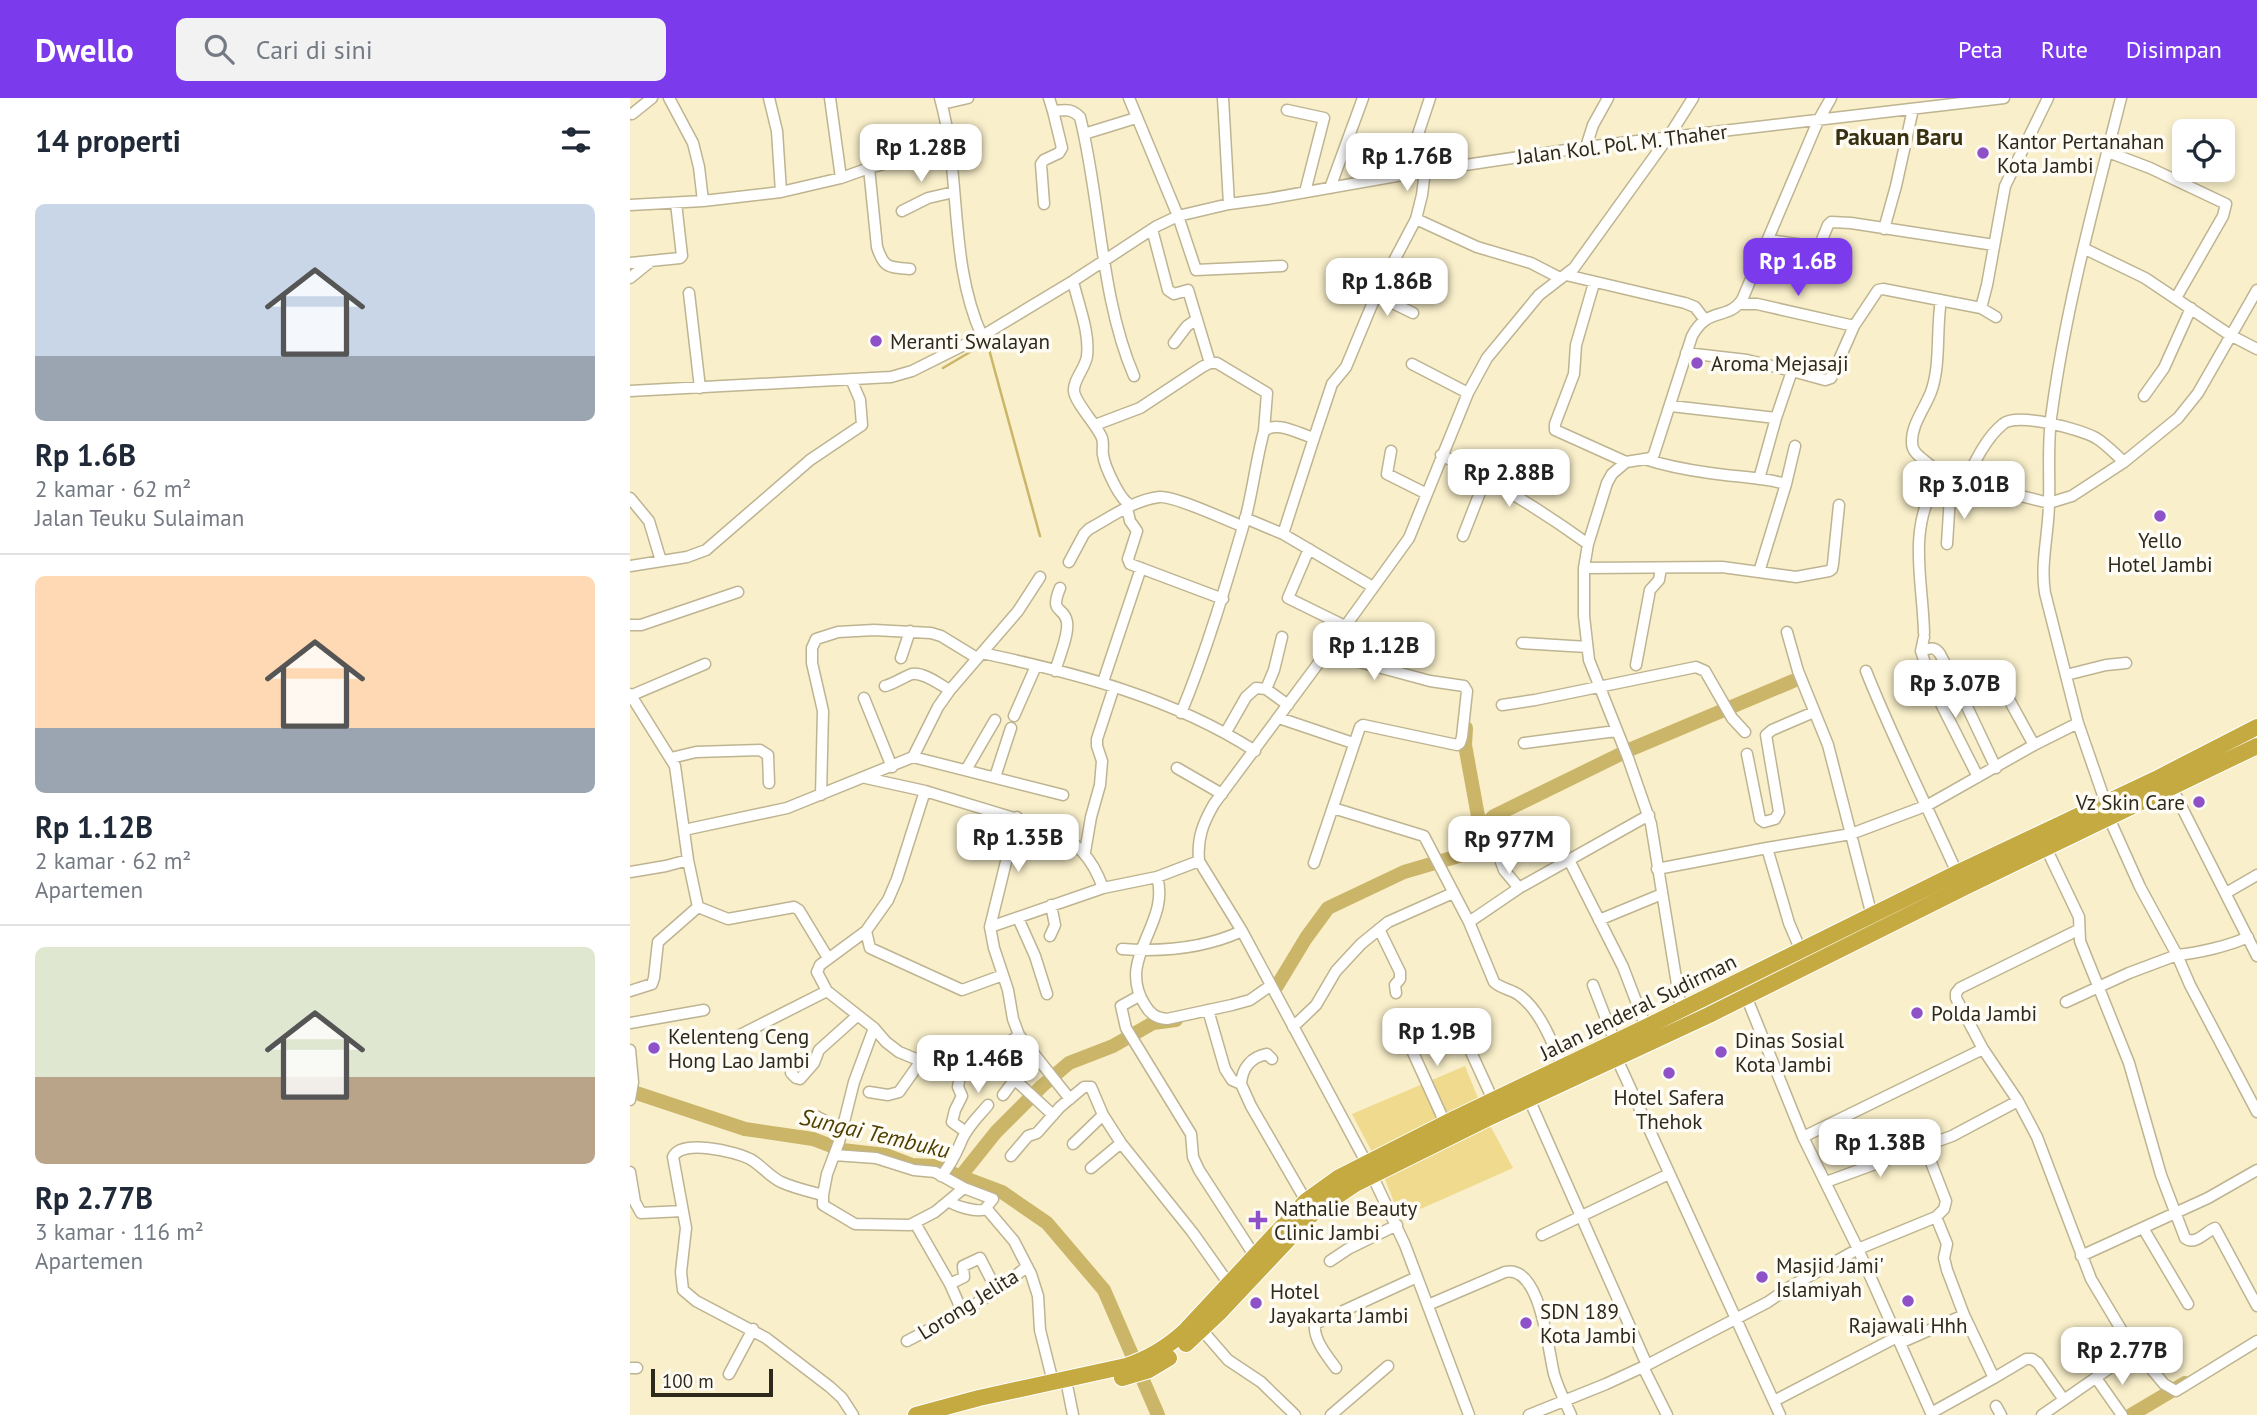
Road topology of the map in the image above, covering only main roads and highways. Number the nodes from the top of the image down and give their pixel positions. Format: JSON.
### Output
{"nodes":[{"id":1,"x":2257,"y":727,"type":"edge"},
{"id":2,"x":2257,"y":746,"type":"edge"},
{"id":3,"x":2107,"y":811,"type":"junction"},
{"id":4,"x":2002,"y":861,"type":"junction"},
{"id":5,"x":1883,"y":917,"type":"junction"},
{"id":6,"x":1782,"y":969,"type":"junction"},
{"id":7,"x":1616,"y":1050,"type":"junction"},
{"id":8,"x":1455,"y":1124,"type":"junction"},
{"id":9,"x":1369,"y":1169,"type":"junction"},
{"id":10,"x":1215,"y":1309,"type":"junction"},
{"id":11,"x":1148,"y":1364,"type":"junction"},
{"id":12,"x":1060,"y":1386,"type":"junction"},
{"id":13,"x":916,"y":1415,"type":"edge"},
{"id":14,"x":953,"y":1415,"type":"edge"}],
"edges":[{"from":1,"to":3,"type":"highway","name":"Jalan Jenderal Sudirman"},
{"from":2,"to":3,"type":"highway","name":"Jalan Jenderal Sudirman"},
{"from":3,"to":4,"type":"highway","name":"Jalan Jenderal Sudirman"},
{"from":3,"to":4,"type":"highway","name":"Jalan Jenderal Sudirman"},
{"from":4,"to":5,"type":"highway","name":"Jalan Jenderal Sudirman"},
{"from":4,"to":5,"type":"highway","name":"Jalan Jenderal Sudirman"},
{"from":5,"to":6,"type":"highway","name":"Jalan Jenderal Sudirman"},
{"from":5,"to":6,"type":"highway","name":"Jalan Jenderal Sudirman"},
{"from":6,"to":7,"type":"highway","name":"Jalan Jenderal Sudirman"},
{"from":6,"to":7,"type":"highway","name":"Jalan Jenderal Sudirman"},
{"from":7,"to":8,"type":"highway","name":"Jalan Jenderal Sudirman"},
{"from":7,"to":8,"type":"highway","name":"Jalan Jenderal Sudirman"},
{"from":8,"to":9,"type":"highway","name":"Jalan Jenderal Sudirman"},
{"from":9,"to":10,"type":"highway","name":"Jalan Jenderal Sudirman"},
{"from":9,"to":10,"type":"highway","name":"Jalan Jenderal Sudirman"},
{"from":10,"to":11,"type":"highway","name":"Jalan Jenderal Sudirman"},
{"from":10,"to":11,"type":"highway","name":"Jalan Jenderal Sudirman"},
{"from":11,"to":12,"type":"highway","name":"Jalan Jenderal Sudirman"},
{"from":12,"to":13,"type":"highway","name":"Jalan Jenderal Sudirman"},
{"from":12,"to":14,"type":"highway","name":"Jalan Jenderal Sudirman"}]}
